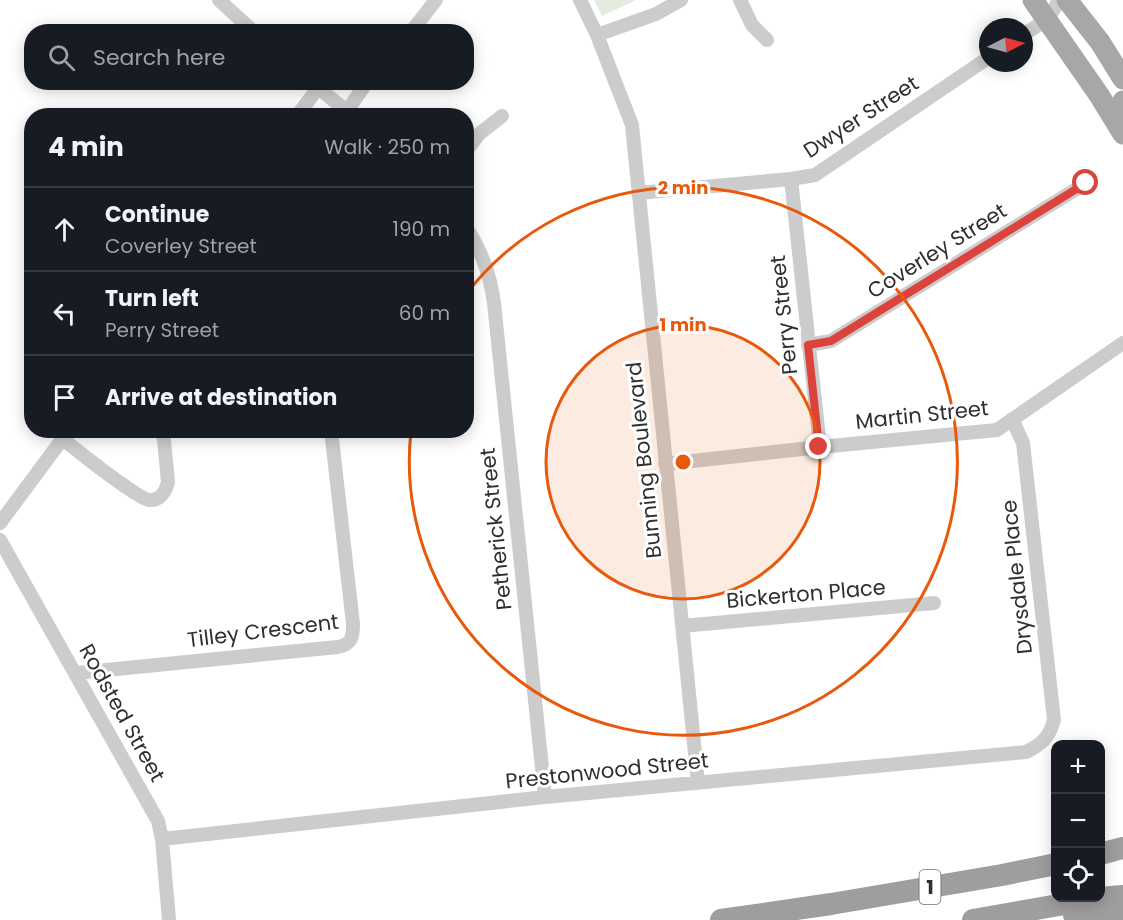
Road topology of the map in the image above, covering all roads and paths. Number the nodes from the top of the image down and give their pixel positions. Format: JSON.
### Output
{"nodes":[{"id":1,"x":219,"y":0,"type":"edge"},
{"id":2,"x":436,"y":0,"type":"edge"},
{"id":3,"x":580,"y":0,"type":"edge"},
{"id":4,"x":681,"y":0,"type":"edge"},
{"id":5,"x":740,"y":0,"type":"edge"},
{"id":6,"x":1033,"y":0,"type":"edge"},
{"id":7,"x":1058,"y":0,"type":"edge"},
{"id":8,"x":1067,"y":0,"type":"edge"},
{"id":9,"x":1046,"y":20,"type":"junction"},
{"id":10,"x":245,"y":24,"type":"edge"},
{"id":11,"x":417,"y":24,"type":"edge"},
{"id":12,"x":1033,"y":28,"type":"edge"},
{"id":13,"x":597,"y":35,"type":"junction"},
{"id":14,"x":767,"y":40,"type":"dead end"},
{"id":15,"x":1100,"y":42,"type":"junction"},
{"id":16,"x":979,"y":64,"type":"edge"},
{"id":17,"x":1123,"y":71,"type":"edge"},
{"id":18,"x":1123,"y":79,"type":"edge"},
{"id":19,"x":311,"y":90,"type":"edge"},
{"id":20,"x":320,"y":90,"type":"edge"},
{"id":21,"x":363,"y":90,"type":"edge"},
{"id":22,"x":1099,"y":95,"type":"junction"},
{"id":23,"x":1123,"y":102,"type":"edge"},
{"id":24,"x":301,"y":108,"type":"edge"},
{"id":25,"x":344,"y":108,"type":"edge"},
{"id":26,"x":353,"y":108,"type":"edge"},
{"id":27,"x":502,"y":116,"type":"dead end"},
{"id":28,"x":1123,"y":125,"type":"edge"},
{"id":29,"x":1123,"y":134,"type":"edge"},
{"id":30,"x":474,"y":141,"type":"edge"},
{"id":31,"x":791,"y":179,"type":"junction"},
{"id":32,"x":1086,"y":183,"type":"dead end"},
{"id":33,"x":638,"y":194,"type":"junction"},
{"id":34,"x":474,"y":241,"type":"edge"},
{"id":35,"x":1123,"y":343,"type":"edge"},
{"id":36,"x":808,"y":345,"type":"junction"},
{"id":37,"x":1012,"y":419,"type":"junction"},
{"id":38,"x":64,"y":438,"type":"edge"},
{"id":39,"x":69,"y":438,"type":"edge"},
{"id":40,"x":163,"y":438,"type":"edge"},
{"id":41,"x":332,"y":438,"type":"edge"},
{"id":42,"x":819,"y":447,"type":"junction"},
{"id":43,"x":665,"y":464,"type":"junction"},
{"id":44,"x":0,"y":523,"type":"edge"},
{"id":45,"x":0,"y":540,"type":"edge"},
{"id":46,"x":934,"y":603,"type":"dead end"},
{"id":47,"x":682,"y":626,"type":"junction"},
{"id":48,"x":76,"y":673,"type":"junction"},
{"id":49,"x":1050,"y":733,"type":"joint"},
{"id":50,"x":698,"y":783,"type":"junction"},
{"id":51,"x":545,"y":797,"type":"junction"},
{"id":52,"x":162,"y":839,"type":"junction"},
{"id":53,"x":1123,"y":840,"type":"edge"},
{"id":54,"x":1110,"y":852,"type":"edge"},
{"id":55,"x":1051,"y":865,"type":"edge"},
{"id":56,"x":1123,"y":896,"type":"edge"},
{"id":57,"x":1123,"y":913,"type":"edge"},
{"id":58,"x":982,"y":919,"type":"edge"},
{"id":59,"x":169,"y":920,"type":"edge"},
{"id":60,"x":721,"y":920,"type":"edge"}],
"edges":[{"from":1,"to":10,"type":"street"},
{"from":2,"to":11,"type":"street"},
{"from":3,"to":13,"type":"street","name":"Bunning Boulevard"},
{"from":4,"to":13,"type":"street"},
{"from":5,"to":14,"type":"street"},
{"from":6,"to":9,"type":"main road"},
{"from":7,"to":9,"type":"street"},
{"from":8,"to":15,"type":"main road"},
{"from":9,"to":12,"type":"street"},
{"from":9,"to":22,"type":"main road"},
{"from":13,"to":33,"type":"street","name":"Bunning Boulevard"},
{"from":15,"to":17,"type":"main road"},
{"from":15,"to":18,"type":"main road"},
{"from":16,"to":31,"type":"street","name":"Dwyer Street"},
{"from":19,"to":24,"type":"street"},
{"from":20,"to":25,"type":"street"},
{"from":21,"to":26,"type":"street"},
{"from":22,"to":23,"type":"main road"},
{"from":22,"to":29,"type":"main road"},
{"from":23,"to":28,"type":"main road"},
{"from":27,"to":30,"type":"street"},
{"from":31,"to":33,"type":"street","name":"Dwyer Street"},
{"from":31,"to":36,"type":"street","name":"Perry Street"},
{"from":32,"to":36,"type":"street","name":"Coverley Street"},
{"from":33,"to":43,"type":"street","name":"Bunning Boulevard"},
{"from":34,"to":51,"type":"street","name":"Petherick Street"},
{"from":35,"to":37,"type":"street","name":"Martin Street"},
{"from":36,"to":42,"type":"street","name":"Perry Street"},
{"from":37,"to":42,"type":"street","name":"Martin Street"},
{"from":37,"to":49,"type":"street","name":"Drysdale Place"},
{"from":38,"to":44,"type":"street"},
{"from":39,"to":40,"type":"street"},
{"from":41,"to":48,"type":"street","name":"Tilley Crescent"},
{"from":42,"to":43,"type":"street","name":"Martin Street"},
{"from":43,"to":47,"type":"street","name":"Bunning Boulevard"},
{"from":45,"to":48,"type":"street","name":"Rodsted Street"},
{"from":46,"to":47,"type":"street","name":"Bickerton Place"},
{"from":47,"to":50,"type":"street","name":"Bunning Boulevard"},
{"from":48,"to":52,"type":"street","name":"Rodsted Street"},
{"from":49,"to":50,"type":"street","name":"Prestonwood Street"},
{"from":50,"to":51,"type":"street","name":"Prestonwood Street"},
{"from":51,"to":52,"type":"street","name":"Prestonwood Street"},
{"from":52,"to":59,"type":"street","name":"Rodsted Street"},
{"from":53,"to":54,"type":"highway"},
{"from":55,"to":60,"type":"highway","number":"1"},
{"from":56,"to":58,"type":"highway"},
{"from":57,"to":58,"type":"highway"}]}
